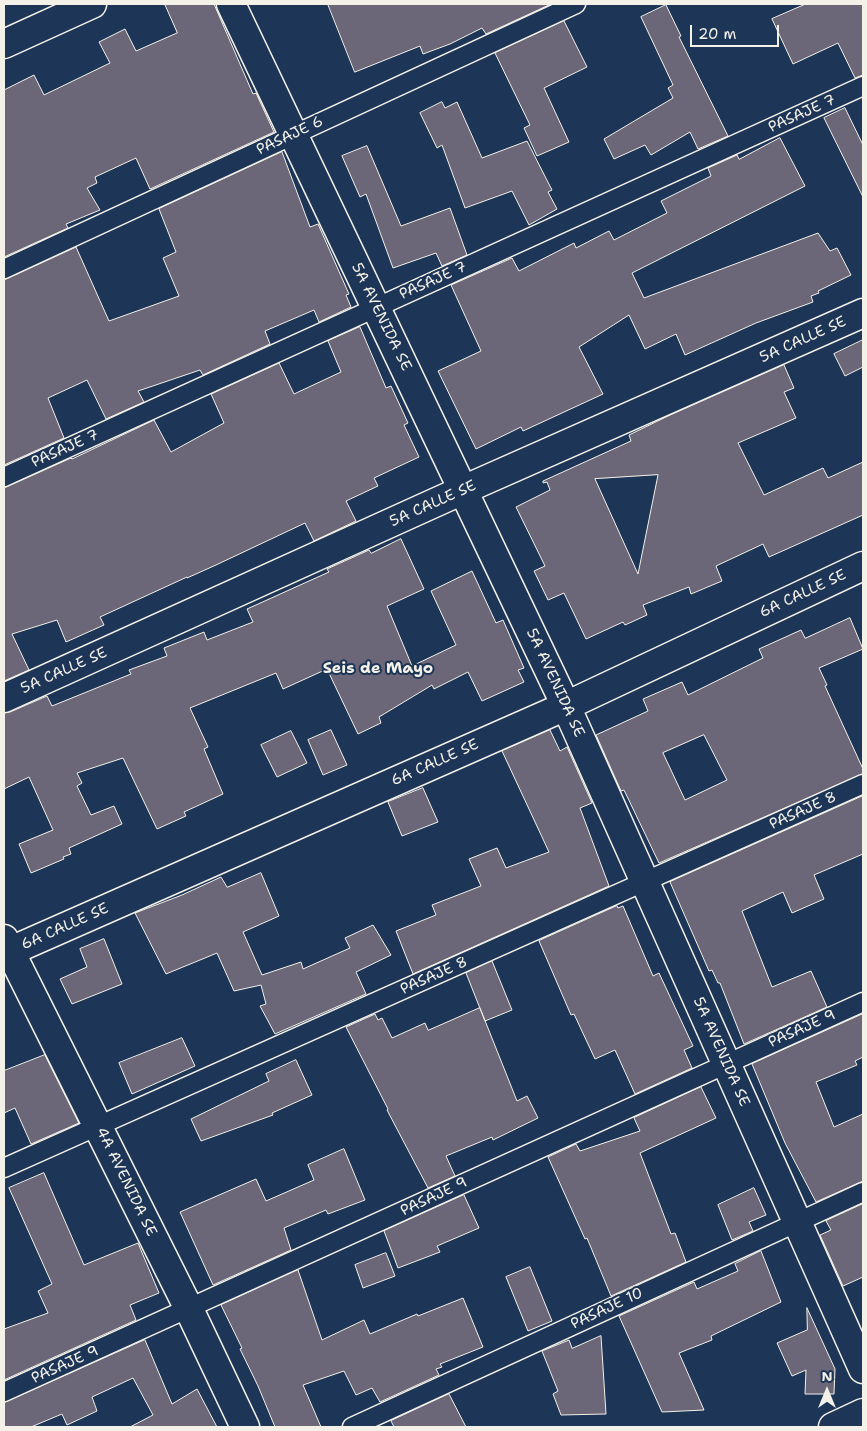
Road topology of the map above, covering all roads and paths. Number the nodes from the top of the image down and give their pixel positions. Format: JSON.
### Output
{"nodes":[{"id":1,"x":92,"y":4,"type":"edge"},
{"id":2,"x":231,"y":4,"type":"edge"},
{"id":3,"x":576,"y":4,"type":"edge"},
{"id":4,"x":4,"y":44,"type":"edge"},
{"id":5,"x":863,"y":86,"type":"edge"},
{"id":6,"x":294,"y":135,"type":"junction"},
{"id":7,"x":4,"y":269,"type":"edge"},
{"id":8,"x":376,"y":307,"type":"junction"},
{"id":9,"x":863,"y":313,"type":"edge"},
{"id":10,"x":4,"y":477,"type":"edge"},
{"id":11,"x":464,"y":490,"type":"junction"},
{"id":12,"x":863,"y":566,"type":"edge"},
{"id":13,"x":4,"y":698,"type":"edge"},
{"id":14,"x":566,"y":706,"type":"junction"},
{"id":15,"x":863,"y":784,"type":"edge"},
{"id":16,"x":644,"y":882,"type":"junction"},
{"id":17,"x":6,"y":948,"type":"edge"},
{"id":18,"x":863,"y":1002,"type":"edge"},
{"id":19,"x":727,"y":1064,"type":"junction"},
{"id":20,"x":98,"y":1126,"type":"junction"},
{"id":21,"x":4,"y":1168,"type":"edge"},
{"id":22,"x":863,"y":1192,"type":"edge"},
{"id":23,"x":798,"y":1221,"type":"junction"},
{"id":24,"x":189,"y":1309,"type":"junction"},
{"id":25,"x":863,"y":1369,"type":"edge"},
{"id":26,"x":4,"y":1392,"type":"edge"},
{"id":27,"x":863,"y":1413,"type":"edge"},
{"id":28,"x":245,"y":1427,"type":"edge"},
{"id":29,"x":352,"y":1427,"type":"edge"},
{"id":30,"x":833,"y":1427,"type":"edge"}],
"edges":[{"from":1,"to":4,"type":"street"},
{"from":2,"to":6,"type":"street","name":"5A AVENIDA SE"},
{"from":3,"to":6,"type":"lane","name":"PASAJE 6"},
{"from":5,"to":8,"type":"lane","name":"PASAJE 7"},
{"from":6,"to":7,"type":"lane","name":"PASAJE 6"},
{"from":6,"to":8,"type":"street","name":"5A AVENIDA SE"},
{"from":8,"to":10,"type":"lane","name":"PASAJE 7"},
{"from":8,"to":11,"type":"street","name":"5A AVENIDA SE"},
{"from":9,"to":11,"type":"street","name":"5A CALLE SE"},
{"from":11,"to":13,"type":"street","name":"5A CALLE SE"},
{"from":11,"to":14,"type":"street","name":"5A AVENIDA SE"},
{"from":12,"to":14,"type":"street","name":"6A CALLE SE"},
{"from":14,"to":16,"type":"street","name":"5A AVENIDA SE"},
{"from":14,"to":17,"type":"street","name":"6A CALLE SE"},
{"from":15,"to":16,"type":"lane","name":"PASAJE 8"},
{"from":16,"to":19,"type":"street","name":"5A AVENIDA SE"},
{"from":16,"to":20,"type":"lane","name":"PASAJE 8"},
{"from":17,"to":20,"type":"street","name":"4A AVENIDA SE"},
{"from":18,"to":19,"type":"lane","name":"PASAJE 9"},
{"from":19,"to":23,"type":"street","name":"5A AVENIDA SE"},
{"from":19,"to":24,"type":"lane","name":"PASAJE 9"},
{"from":20,"to":21,"type":"lane","name":"PASAJE 8"},
{"from":20,"to":24,"type":"street","name":"4A AVENIDA SE"},
{"from":22,"to":23,"type":"lane","name":"PASAJE 10"},
{"from":23,"to":25,"type":"street","name":"5A AVENIDA SE"},
{"from":23,"to":29,"type":"lane","name":"PASAJE 10"},
{"from":24,"to":26,"type":"lane","name":"PASAJE 9"},
{"from":24,"to":28,"type":"street","name":"4A AVENIDA SE"},
{"from":27,"to":30,"type":"street"}]}
